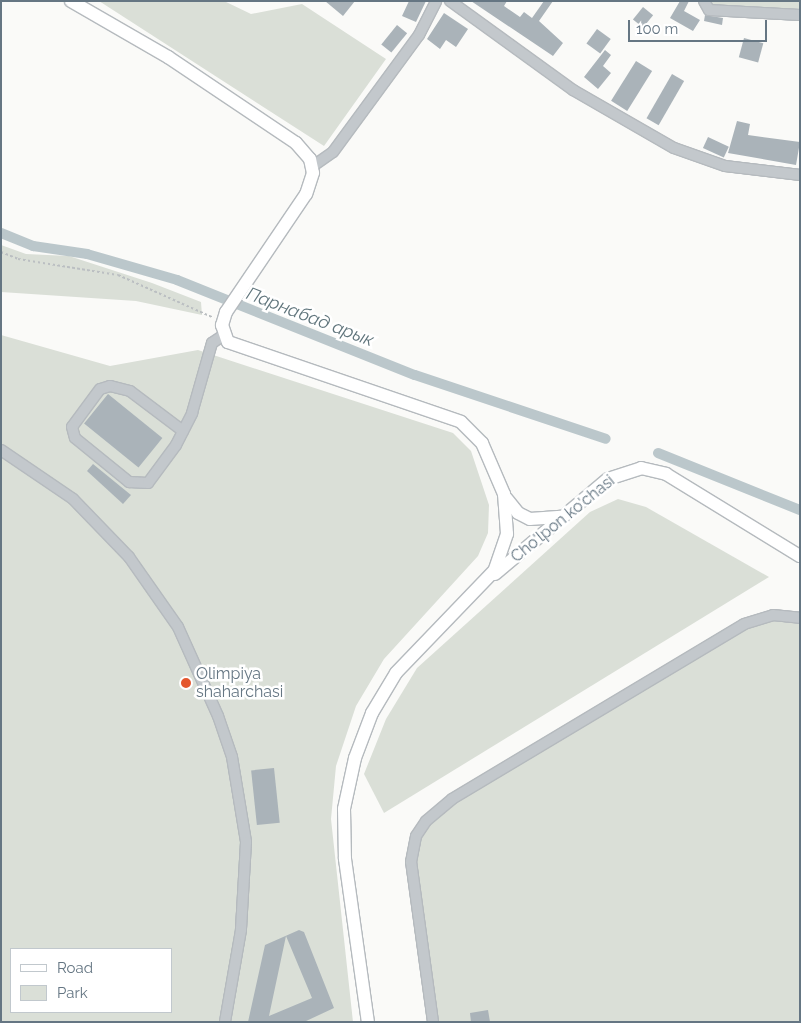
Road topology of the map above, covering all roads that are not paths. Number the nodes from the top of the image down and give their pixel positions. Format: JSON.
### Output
{"nodes":[{"id":1,"x":71,"y":1,"type":"edge"},
{"id":2,"x":436,"y":1,"type":"edge"},
{"id":3,"x":450,"y":1,"type":"edge"},
{"id":4,"x":704,"y":1,"type":"edge"},
{"id":5,"x":800,"y":15,"type":"edge"},
{"id":6,"x":313,"y":166,"type":"junction"},
{"id":7,"x":800,"y":174,"type":"edge"},
{"id":8,"x":224,"y":335,"type":"junction"},
{"id":9,"x":183,"y":431,"type":"junction"},
{"id":10,"x":1,"y":450,"type":"edge"},
{"id":11,"x":504,"y":494,"type":"junction"},
{"id":12,"x":566,"y":514,"type":"junction"},
{"id":13,"x":800,"y":556,"type":"edge"},
{"id":14,"x":488,"y":580,"type":"junction"},
{"id":15,"x":800,"y":618,"type":"edge"},
{"id":16,"x":225,"y":1022,"type":"edge"},
{"id":17,"x":368,"y":1022,"type":"edge"},
{"id":18,"x":433,"y":1022,"type":"edge"}],
"edges":[{"from":1,"to":6,"type":"main road"},
{"from":2,"to":6,"type":"street"},
{"from":3,"to":7,"type":"street"},
{"from":4,"to":5,"type":"street"},
{"from":6,"to":8,"type":"main road"},
{"from":8,"to":9,"type":"street"},
{"from":8,"to":11,"type":"main road"},
{"from":9,"to":9,"type":"street"},
{"from":10,"to":16,"type":"street"},
{"from":11,"to":12,"type":"main road"},
{"from":11,"to":14,"type":"main road"},
{"from":12,"to":13,"type":"main road","name":"Cho'lpon ko'chasi"},
{"from":12,"to":14,"type":"main road","name":"Cho'lpon ko'chasi"},
{"from":14,"to":17,"type":"main road","name":"Cho'lpon ko'chasi"},
{"from":15,"to":18,"type":"street"}]}
